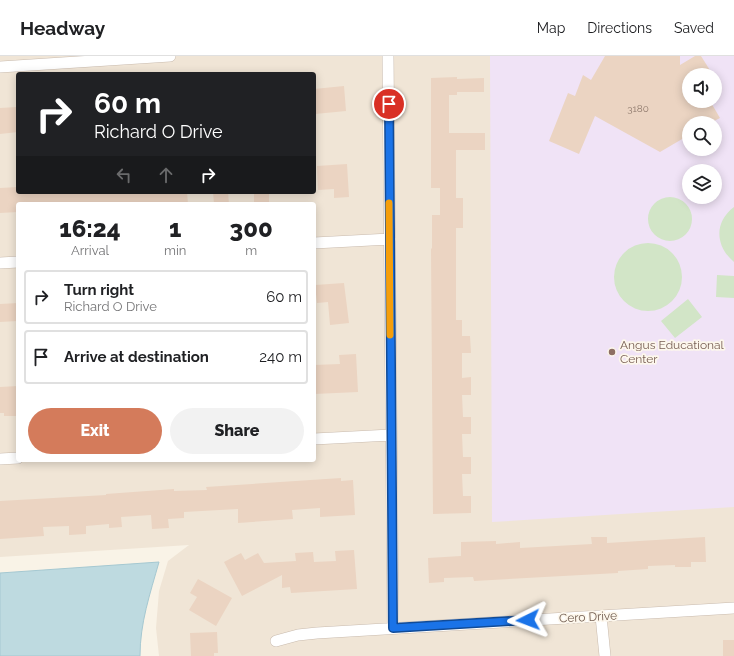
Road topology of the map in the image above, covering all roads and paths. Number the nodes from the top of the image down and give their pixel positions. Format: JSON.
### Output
{"nodes":[{"id":1,"x":170,"y":56,"type":"edge"},
{"id":2,"x":388,"y":56,"type":"edge"},
{"id":3,"x":0,"y":67,"type":"edge"},
{"id":4,"x":390,"y":239,"type":"junction"},
{"id":5,"x":316,"y":243,"type":"edge"},
{"id":6,"x":16,"y":262,"type":"edge"},
{"id":7,"x":0,"y":263,"type":"edge"},
{"id":8,"x":391,"y":435,"type":"junction"},
{"id":9,"x":316,"y":439,"type":"edge"},
{"id":10,"x":16,"y":458,"type":"edge"},
{"id":11,"x":0,"y":459,"type":"edge"},
{"id":12,"x":734,"y":608,"type":"edge"},
{"id":13,"x":601,"y":616,"type":"junction"},
{"id":14,"x":393,"y":628,"type":"junction"},
{"id":15,"x":276,"y":641,"type":"dead end"},
{"id":16,"x":605,"y":656,"type":"edge"}],
"edges":[{"from":1,"to":3,"type":"street"},
{"from":2,"to":4,"type":"street"},
{"from":4,"to":5,"type":"street"},
{"from":4,"to":8,"type":"street"},
{"from":6,"to":7,"type":"street"},
{"from":8,"to":9,"type":"street"},
{"from":8,"to":14,"type":"street"},
{"from":10,"to":11,"type":"street"},
{"from":12,"to":13,"type":"street","name":"Cero Drive"},
{"from":13,"to":14,"type":"street","name":"Cero Drive"},
{"from":13,"to":16,"type":"street"},
{"from":14,"to":15,"type":"street","name":"Cero Drive"}]}
